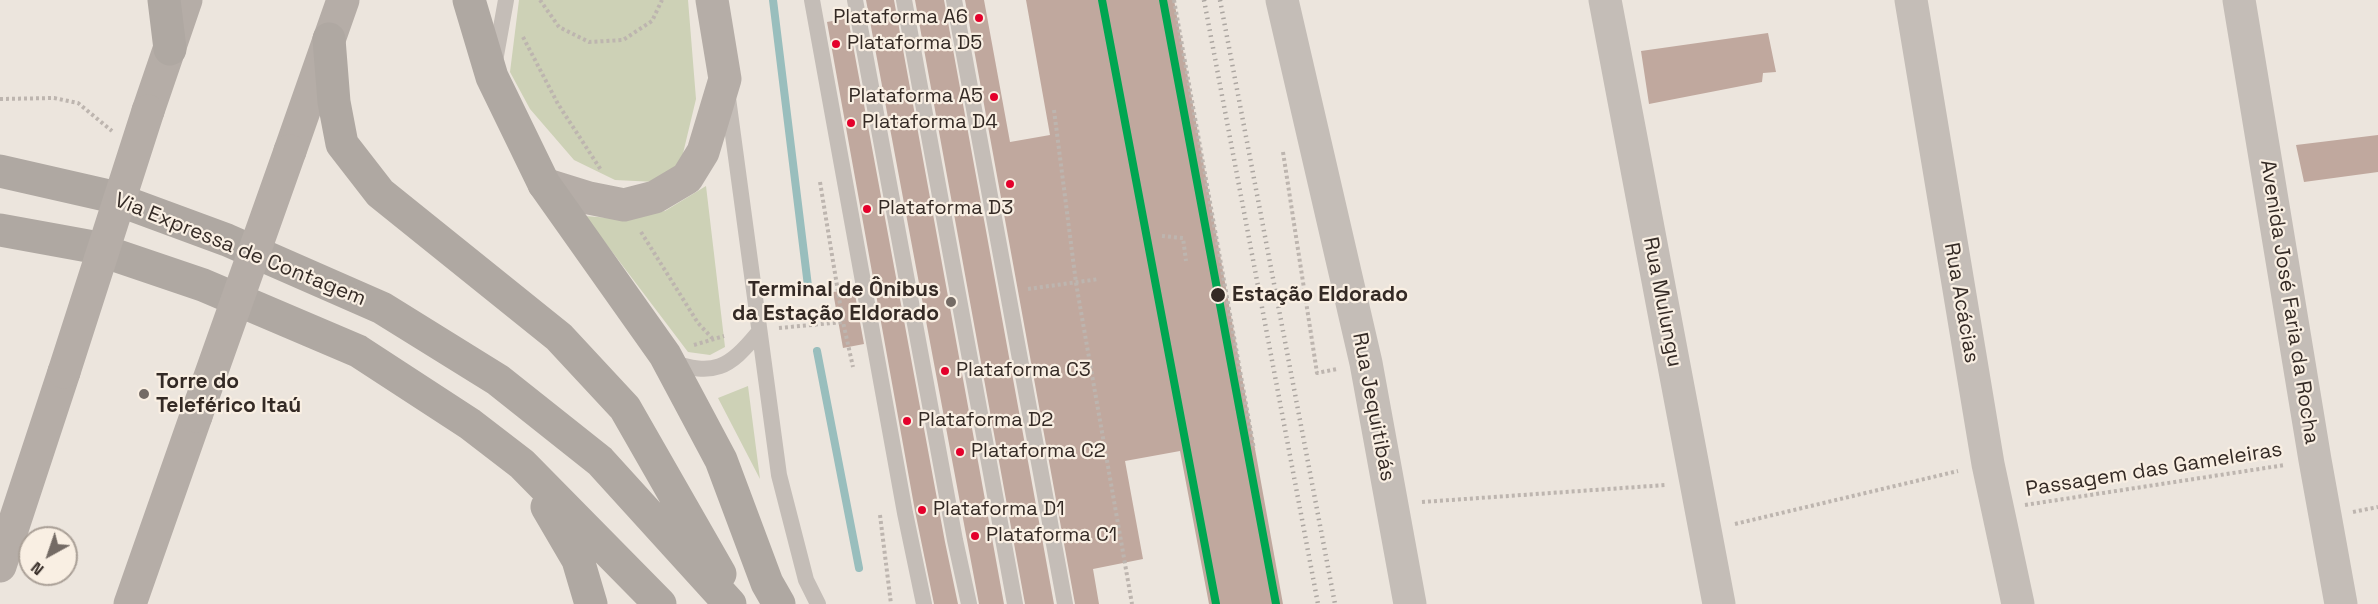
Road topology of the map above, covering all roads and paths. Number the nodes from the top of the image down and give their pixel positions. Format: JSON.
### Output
{"nodes":[{"id":1,"x":164,"y":0,"type":"edge"},
{"id":2,"x":186,"y":0,"type":"edge"},
{"id":3,"x":343,"y":0,"type":"edge"},
{"id":4,"x":469,"y":0,"type":"edge"},
{"id":5,"x":506,"y":0,"type":"edge"},
{"id":6,"x":540,"y":0,"type":"edge"},
{"id":7,"x":662,"y":0,"type":"edge"},
{"id":8,"x":712,"y":0,"type":"edge"},
{"id":9,"x":812,"y":0,"type":"edge"},
{"id":10,"x":855,"y":0,"type":"edge"},
{"id":11,"x":903,"y":0,"type":"edge"},
{"id":12,"x":954,"y":0,"type":"edge"},
{"id":13,"x":1174,"y":0,"type":"edge"},
{"id":14,"x":1282,"y":0,"type":"edge"},
{"id":15,"x":1605,"y":0,"type":"edge"},
{"id":16,"x":1911,"y":0,"type":"edge"},
{"id":17,"x":2239,"y":0,"type":"edge"},
{"id":18,"x":329,"y":39,"type":"junction"},
{"id":19,"x":170,"y":49,"type":"junction"},
{"id":20,"x":492,"y":77,"type":"junction"},
{"id":21,"x":725,"y":79,"type":"junction"},
{"id":22,"x":0,"y":99,"type":"edge"},
{"id":23,"x":1054,"y":110,"type":"dead end"},
{"id":24,"x":114,"y":133,"type":"dead end"},
{"id":25,"x":1282,"y":145,"type":"dead end"},
{"id":26,"x":0,"y":171,"type":"edge"},
{"id":27,"x":544,"y":184,"type":"junction"},
{"id":28,"x":0,"y":230,"type":"edge"},
{"id":29,"x":1162,"y":236,"type":"dead end"},
{"id":30,"x":1186,"y":261,"type":"dead end"},
{"id":31,"x":1099,"y":279,"type":"dead end"},
{"id":32,"x":1076,"y":283,"type":"junction"},
{"id":33,"x":758,"y":333,"type":"junction"},
{"id":34,"x":669,"y":362,"type":"junction"},
{"id":35,"x":1366,"y":363,"type":"junction"},
{"id":36,"x":1254,"y":449,"type":"dead end"},
{"id":37,"x":2315,"y":460,"type":"junction"},
{"id":38,"x":522,"y":464,"type":"junction"},
{"id":39,"x":1988,"y":464,"type":"junction"},
{"id":40,"x":1696,"y":483,"type":"junction"},
{"id":41,"x":1392,"y":504,"type":"junction"},
{"id":42,"x":1996,"y":509,"type":"junction"},
{"id":43,"x":880,"y":514,"type":"dead end"},
{"id":44,"x":1705,"y":531,"type":"junction"},
{"id":45,"x":0,"y":566,"type":"edge"},
{"id":46,"x":130,"y":604,"type":"edge"},
{"id":47,"x":591,"y":604,"type":"edge"},
{"id":48,"x":660,"y":604,"type":"edge"},
{"id":49,"x":730,"y":604,"type":"edge"},
{"id":50,"x":738,"y":604,"type":"edge"},
{"id":51,"x":779,"y":604,"type":"edge"},
{"id":52,"x":818,"y":604,"type":"edge"},
{"id":53,"x":891,"y":604,"type":"edge"},
{"id":54,"x":924,"y":604,"type":"edge"},
{"id":55,"x":969,"y":604,"type":"edge"},
{"id":56,"x":1015,"y":604,"type":"edge"},
{"id":57,"x":1065,"y":604,"type":"edge"},
{"id":58,"x":1132,"y":604,"type":"edge"},
{"id":59,"x":1410,"y":604,"type":"edge"},
{"id":60,"x":1719,"y":604,"type":"edge"},
{"id":61,"x":2018,"y":604,"type":"edge"},
{"id":62,"x":2341,"y":604,"type":"edge"}],
"edges":[{"from":1,"to":19,"type":"highway"},
{"from":2,"to":19,"type":"main road"},
{"from":3,"to":18,"type":"main road"},
{"from":4,"to":20,"type":"highway"},
{"from":5,"to":20,"type":"lane"},
{"from":6,"to":7,"type":"path"},
{"from":8,"to":21,"type":"main road"},
{"from":9,"to":54,"type":"lane"},
{"from":10,"to":55,"type":"lane"},
{"from":11,"to":56,"type":"lane"},
{"from":12,"to":57,"type":"lane"},
{"from":13,"to":36,"type":"path"},
{"from":14,"to":35,"type":"street","name":"Rua Jequitibás"},
{"from":15,"to":40,"type":"street","name":"Rua Mulungu"},
{"from":16,"to":39,"type":"street","name":"Rua Acácias"},
{"from":17,"to":37,"type":"street","name":"Avenida José Faria da Rocha"},
{"from":18,"to":46,"type":"main road","bridge":true},
{"from":18,"to":50,"type":"highway"},
{"from":19,"to":45,"type":"main road","bridge":true},
{"from":20,"to":27,"type":"highway"},
{"from":21,"to":27,"type":"main road"},
{"from":21,"to":33,"type":"lane"},
{"from":22,"to":24,"type":"path"},
{"from":23,"to":32,"type":"path"},
{"from":25,"to":35,"type":"path"},
{"from":26,"to":49,"type":"highway","name":"Via Expressa de Contagem"},
{"from":27,"to":34,"type":"highway"},
{"from":28,"to":38,"type":"highway"},
{"from":29,"to":30,"type":"path"},
{"from":31,"to":32,"type":"path"},
{"from":32,"to":58,"type":"path"},
{"from":33,"to":34,"type":"lane"},
{"from":33,"to":52,"type":"lane"},
{"from":34,"to":51,"type":"highway"},
{"from":35,"to":41,"type":"street","name":"Rua Jequitibás"},
{"from":37,"to":42,"type":"path","name":"Passagem das Gameleiras"},
{"from":37,"to":62,"type":"street","name":"Avenida José Faria da Rocha"},
{"from":38,"to":47,"type":"highway"},
{"from":38,"to":48,"type":"highway"},
{"from":39,"to":42,"type":"street","name":"Rua Acácias"},
{"from":39,"to":44,"type":"path"},
{"from":40,"to":41,"type":"path"},
{"from":40,"to":44,"type":"street","name":"Rua Mulungu"},
{"from":41,"to":59,"type":"street","name":"Rua Jequitibás"},
{"from":42,"to":61,"type":"street","name":"Rua Acácias"},
{"from":43,"to":53,"type":"path"},
{"from":44,"to":60,"type":"street","name":"Rua Mulungu"}]}
